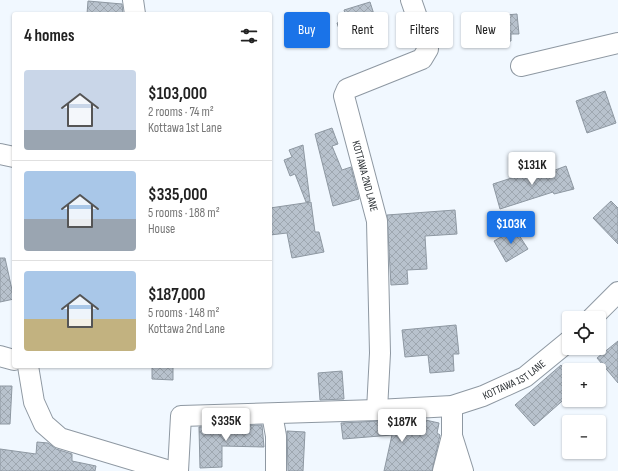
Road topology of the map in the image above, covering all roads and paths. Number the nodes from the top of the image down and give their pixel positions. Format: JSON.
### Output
{"nodes":[{"id":1,"x":129,"y":0,"type":"edge"},
{"id":2,"x":133,"y":0,"type":"edge"},
{"id":3,"x":411,"y":0,"type":"edge"},
{"id":4,"x":135,"y":12,"type":"edge"},
{"id":5,"x":618,"y":43,"type":"edge"},
{"id":6,"x":521,"y":66,"type":"dead end"},
{"id":7,"x":0,"y":154,"type":"edge"},
{"id":8,"x":12,"y":157,"type":"edge"},
{"id":9,"x":618,"y":292,"type":"edge"},
{"id":10,"x":599,"y":311,"type":"edge"},
{"id":11,"x":562,"y":347,"type":"edge"},
{"id":12,"x":0,"y":356,"type":"edge"},
{"id":13,"x":12,"y":359,"type":"edge"},
{"id":14,"x":28,"y":368,"type":"edge"},
{"id":15,"x":452,"y":406,"type":"junction"},
{"id":16,"x":376,"y":410,"type":"junction"},
{"id":17,"x":272,"y":414,"type":"junction"},
{"id":18,"x":452,"y":436,"type":"junction"},
{"id":19,"x":170,"y":471,"type":"edge"},
{"id":20,"x":178,"y":471,"type":"edge"},
{"id":21,"x":276,"y":471,"type":"edge"},
{"id":22,"x":443,"y":471,"type":"edge"},
{"id":23,"x":463,"y":471,"type":"edge"}],
"edges":[{"from":1,"to":2,"type":"street"},
{"from":2,"to":4,"type":"street"},
{"from":3,"to":16,"type":"street","name":"KOTTAWA 2ND LANE"},
{"from":5,"to":6,"type":"street"},
{"from":7,"to":8,"type":"street"},
{"from":9,"to":10,"type":"street"},
{"from":11,"to":15,"type":"street","name":"KOTTAWA 1ST LANE"},
{"from":12,"to":13,"type":"street"},
{"from":14,"to":19,"type":"street"},
{"from":15,"to":16,"type":"street","name":"KOTTAWA 1ST LANE"},
{"from":15,"to":18,"type":"street"},
{"from":16,"to":17,"type":"street","name":"KOTTAWA 1ST LANE"},
{"from":17,"to":20,"type":"street","name":"KOTTAWA 1ST LANE"},
{"from":17,"to":21,"type":"street"},
{"from":18,"to":22,"type":"street"},
{"from":18,"to":23,"type":"street"}]}
